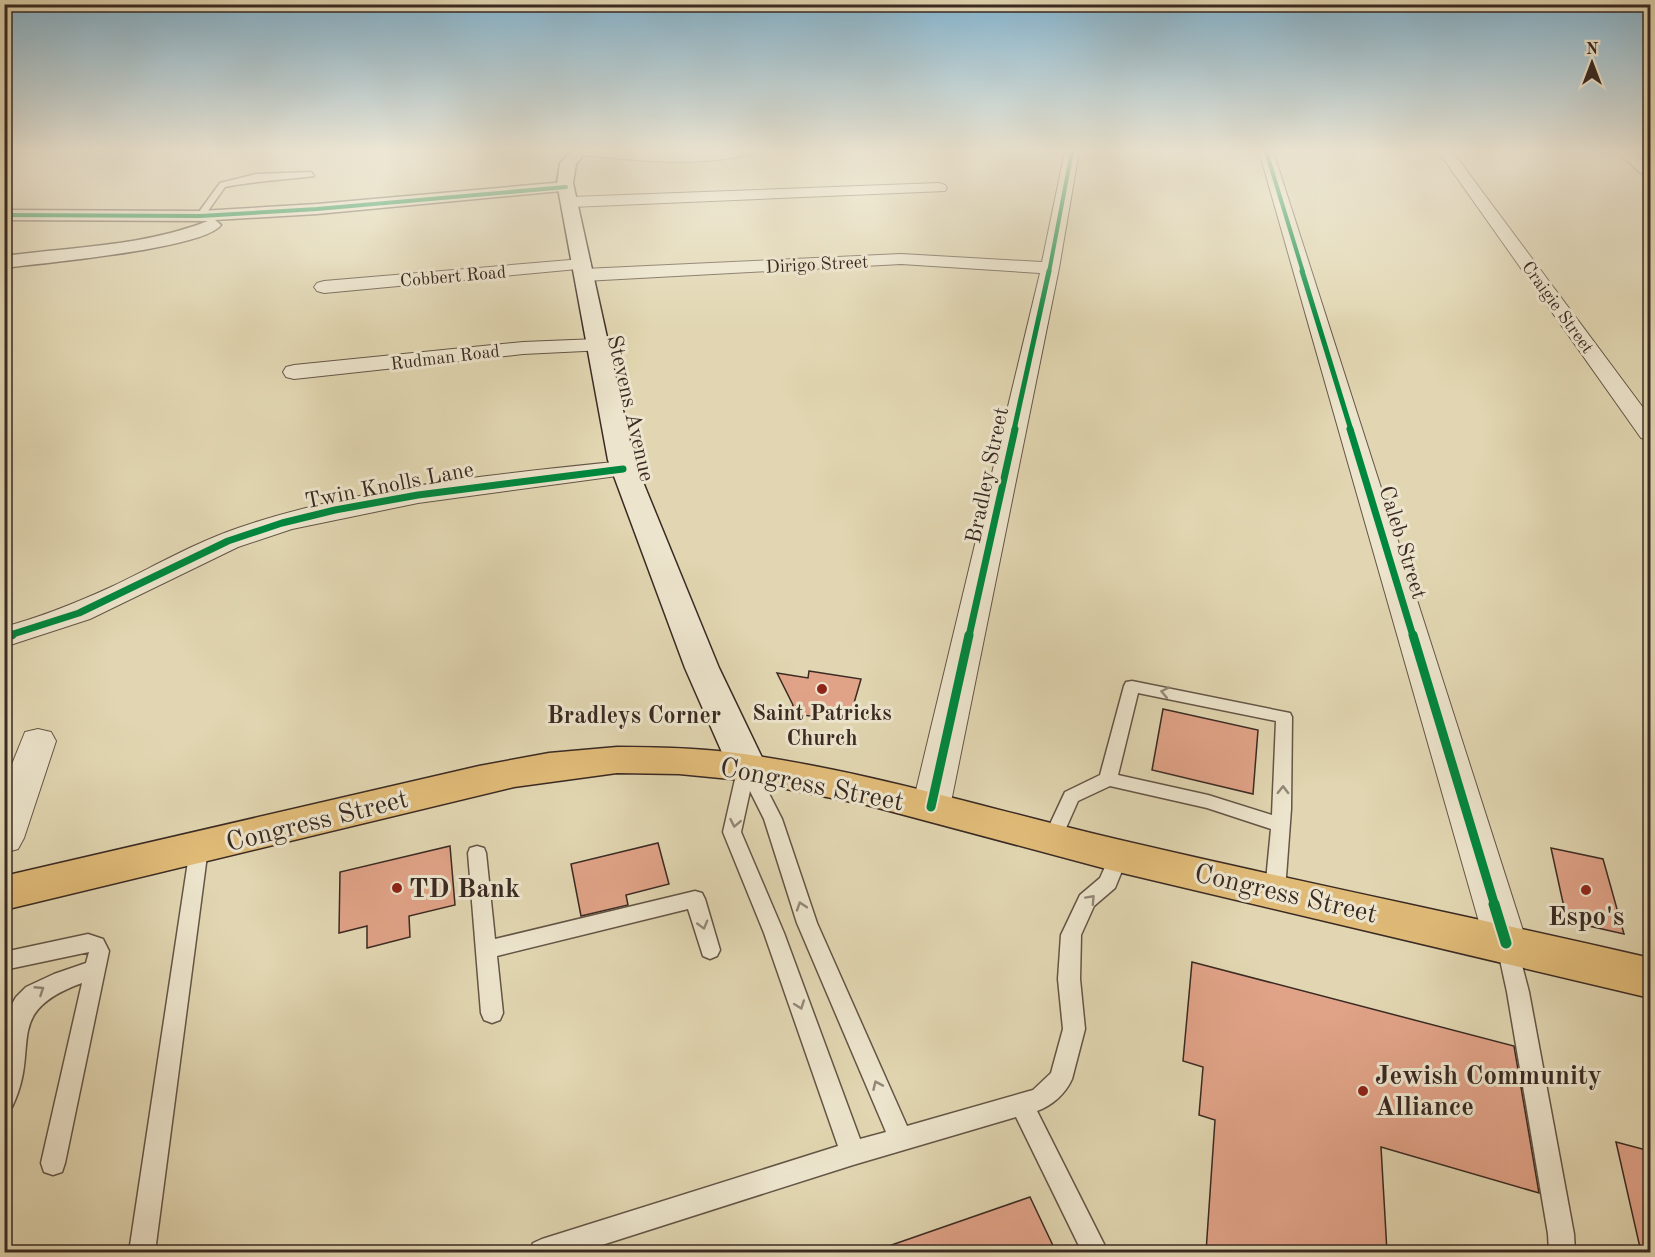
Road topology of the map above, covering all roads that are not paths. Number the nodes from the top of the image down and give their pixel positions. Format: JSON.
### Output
{"nodes":[{"id":1,"x":205,"y":210,"type":"edge"},
{"id":2,"x":305,"y":210,"type":"edge"},
{"id":3,"x":314,"y":210,"type":"edge"},
{"id":4,"x":571,"y":210,"type":"edge"},
{"id":5,"x":1061,"y":210,"type":"edge"},
{"id":6,"x":1284,"y":210,"type":"edge"},
{"id":7,"x":1488,"y":210,"type":"edge"},
{"id":8,"x":229,"y":214,"type":"junction"},
{"id":9,"x":4,"y":215,"type":"edge"},
{"id":10,"x":200,"y":216,"type":"junction"},
{"id":11,"x":164,"y":241,"type":"junction"},
{"id":12,"x":112,"y":248,"type":"junction"},
{"id":13,"x":4,"y":262,"type":"edge"},
{"id":14,"x":1050,"y":268,"type":"junction"},
{"id":15,"x":583,"y":270,"type":"junction"},
{"id":16,"x":324,"y":287,"type":"dead end"},
{"id":17,"x":597,"y":345,"type":"junction"},
{"id":18,"x":294,"y":372,"type":"dead end"},
{"id":19,"x":1650,"y":433,"type":"edge"},
{"id":20,"x":623,"y":469,"type":"junction"},
{"id":21,"x":4,"y":637,"type":"edge"},
{"id":22,"x":39,"y":741,"type":"dead end"},
{"id":23,"x":747,"y":766,"type":"junction"},
{"id":24,"x":1108,"y":779,"type":"junction"},
{"id":25,"x":931,"y":807,"type":"junction"},
{"id":26,"x":1281,"y":825,"type":"junction"},
{"id":27,"x":4,"y":838,"type":"edge"},
{"id":28,"x":1052,"y":839,"type":"junction"},
{"id":29,"x":199,"y":848,"type":"junction"},
{"id":30,"x":477,"y":853,"type":"dead end"},
{"id":31,"x":1119,"y":856,"type":"junction"},
{"id":32,"x":1275,"y":891,"type":"junction"},
{"id":33,"x":4,"y":893,"type":"edge"},
{"id":34,"x":1506,"y":943,"type":"junction"},
{"id":35,"x":486,"y":950,"type":"junction"},
{"id":36,"x":710,"y":950,"type":"dead end"},
{"id":37,"x":4,"y":962,"type":"edge"},
{"id":38,"x":96,"y":969,"type":"junction"},
{"id":39,"x":1650,"y":978,"type":"edge"},
{"id":40,"x":492,"y":1013,"type":"dead end"},
{"id":41,"x":4,"y":1099,"type":"edge"},
{"id":42,"x":1022,"y":1105,"type":"junction"},
{"id":43,"x":901,"y":1139,"type":"junction"},
{"id":44,"x":853,"y":1153,"type":"junction"},
{"id":45,"x":53,"y":1163,"type":"dead end"},
{"id":46,"x":142,"y":1252,"type":"edge"},
{"id":47,"x":542,"y":1252,"type":"edge"},
{"id":48,"x":1095,"y":1252,"type":"edge"},
{"id":49,"x":1562,"y":1252,"type":"edge"}],
"edges":[{"from":1,"to":10,"type":"lane"},
{"from":2,"to":8,"type":"street"},
{"from":3,"to":11,"type":"street"},
{"from":4,"to":15,"type":"street","name":"Stevens Avenue"},
{"from":5,"to":14,"type":"street","name":"Bradley Street"},
{"from":6,"to":34,"type":"street","name":"Caleb Street"},
{"from":7,"to":19,"type":"street","name":"Craigie Street"},
{"from":8,"to":10,"type":"street"},
{"from":8,"to":11,"type":"street"},
{"from":9,"to":10,"type":"street"},
{"from":10,"to":12,"type":"street"},
{"from":11,"to":12,"type":"street"},
{"from":12,"to":13,"type":"street"},
{"from":14,"to":15,"type":"street","name":"Dirigo Street"},
{"from":14,"to":25,"type":"street","name":"Bradley Street"},
{"from":15,"to":16,"type":"street","name":"Cobbert Road"},
{"from":15,"to":17,"type":"street","name":"Stevens Avenue"},
{"from":17,"to":18,"type":"street","name":"Rudman Road"},
{"from":17,"to":20,"type":"street","name":"Stevens Avenue"},
{"from":20,"to":21,"type":"street","name":"Twin Knolls Lane"},
{"from":20,"to":23,"type":"street","name":"Stevens Avenue"},
{"from":22,"to":27,"type":"street"},
{"from":23,"to":25,"type":"main road","name":"Congress Street"},
{"from":23,"to":29,"type":"main road","name":"Congress Street"},
{"from":43,"to":23,"type":"lane","one_way":true},
{"from":23,"to":44,"type":"lane","one_way":true},
{"from":24,"to":26,"type":"lane"},
{"from":26,"to":24,"type":"lane","one_way":true},
{"from":24,"to":28,"type":"lane"},
{"from":25,"to":28,"type":"main road","name":"Congress Street"},
{"from":26,"to":32,"type":"lane"},
{"from":28,"to":31,"type":"main road","name":"Congress Street"},
{"from":29,"to":33,"type":"main road","name":"Congress Street"},
{"from":29,"to":46,"type":"lane"},
{"from":30,"to":35,"type":"lane"},
{"from":31,"to":32,"type":"main road","name":"Congress Street"},
{"from":42,"to":31,"type":"lane","one_way":true},
{"from":32,"to":34,"type":"main road","name":"Congress Street"},
{"from":34,"to":39,"type":"main road","name":"Congress Street"},
{"from":34,"to":49,"type":"lane"},
{"from":35,"to":36,"type":"lane","one_way":true},
{"from":35,"to":40,"type":"lane"},
{"from":37,"to":38,"type":"lane"},
{"from":41,"to":38,"type":"lane","one_way":true},
{"from":38,"to":45,"type":"lane"},
{"from":42,"to":43,"type":"lane"},
{"from":42,"to":48,"type":"lane"},
{"from":43,"to":44,"type":"lane"},
{"from":44,"to":47,"type":"lane"}]}
